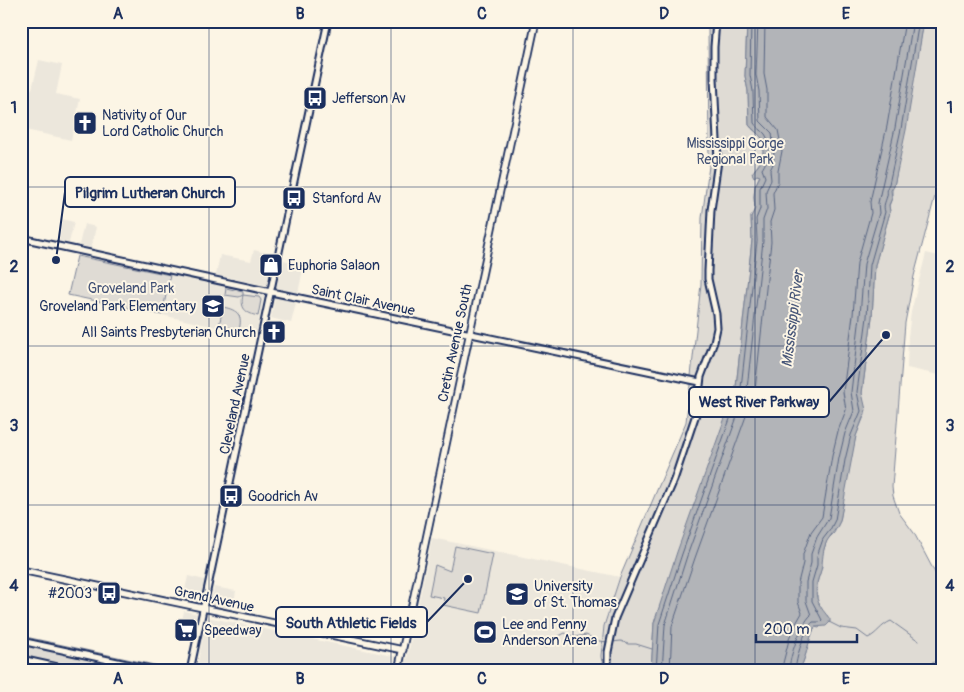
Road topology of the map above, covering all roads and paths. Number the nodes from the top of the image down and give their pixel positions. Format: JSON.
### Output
{"nodes":[{"id":1,"x":328,"y":21,"type":"edge"},
{"id":2,"x":536,"y":21,"type":"edge"},
{"id":3,"x":716,"y":21,"type":"edge"},
{"id":4,"x":21,"y":238,"type":"edge"},
{"id":5,"x":271,"y":292,"type":"junction"},
{"id":6,"x":470,"y":334,"type":"junction"},
{"id":7,"x":700,"y":382,"type":"junction"},
{"id":8,"x":21,"y":570,"type":"edge"},
{"id":9,"x":203,"y":610,"type":"junction"},
{"id":10,"x":21,"y":642,"type":"edge"},
{"id":11,"x":403,"y":650,"type":"junction"},
{"id":12,"x":21,"y":659,"type":"edge"},
{"id":13,"x":76,"y":671,"type":"edge"},
{"id":14,"x":159,"y":671,"type":"edge"},
{"id":15,"x":190,"y":671,"type":"edge"},
{"id":16,"x":398,"y":671,"type":"edge"},
{"id":17,"x":608,"y":671,"type":"edge"}],
"edges":[{"from":1,"to":5,"type":"street","name":"Cleveland Avenue"},
{"from":2,"to":6,"type":"main road","name":"Cretin Avenue South"},
{"from":3,"to":7,"type":"street"},
{"from":4,"to":5,"type":"street","name":"Saint Clair Avenue"},
{"from":5,"to":6,"type":"street","name":"Saint Clair Avenue"},
{"from":5,"to":9,"type":"street","name":"Cleveland Avenue"},
{"from":6,"to":7,"type":"street","name":"Saint Clair Avenue"},
{"from":6,"to":11,"type":"main road","name":"Cretin Avenue South"},
{"from":7,"to":17,"type":"street"},
{"from":8,"to":9,"type":"main road","name":"Grand Avenue"},
{"from":9,"to":11,"type":"main road","name":"Grand Avenue"},
{"from":9,"to":15,"type":"street","name":"Cleveland Avenue"},
{"from":10,"to":14,"type":"street"},
{"from":11,"to":16,"type":"main road","name":"Cretin Avenue South"},
{"from":12,"to":13,"type":"street"}]}
